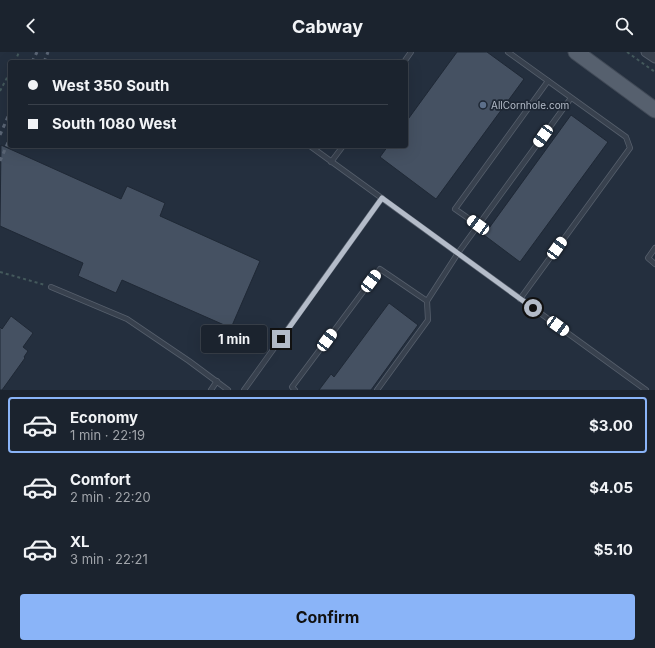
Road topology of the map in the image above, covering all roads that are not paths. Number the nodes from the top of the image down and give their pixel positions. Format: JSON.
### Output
{"nodes":[{"id":1,"x":508,"y":52,"type":"edge"},
{"id":2,"x":576,"y":52,"type":"edge"},
{"id":3,"x":646,"y":52,"type":"edge"},
{"id":4,"x":655,"y":58,"type":"edge"},
{"id":5,"x":548,"y":81,"type":"junction"},
{"id":6,"x":571,"y":98,"type":"junction"},
{"id":7,"x":655,"y":110,"type":"edge"},
{"id":8,"x":313,"y":148,"type":"edge"},
{"id":9,"x":342,"y":148,"type":"edge"},
{"id":10,"x":332,"y":162,"type":"junction"},
{"id":11,"x":382,"y":198,"type":"junction"},
{"id":12,"x":478,"y":225,"type":"junction"},
{"id":13,"x":655,"y":248,"type":"edge"},
{"id":14,"x":458,"y":253,"type":"junction"},
{"id":15,"x":655,"y":264,"type":"edge"},
{"id":16,"x":51,"y":287,"type":"road end"},
{"id":17,"x":520,"y":299,"type":"junction"},
{"id":18,"x":428,"y":301,"type":"junction"},
{"id":19,"x":217,"y":382,"type":"junction"},
{"id":20,"x":211,"y":390,"type":"edge"},
{"id":21,"x":228,"y":390,"type":"edge"},
{"id":22,"x":244,"y":390,"type":"edge"},
{"id":23,"x":295,"y":390,"type":"edge"},
{"id":24,"x":377,"y":390,"type":"edge"},
{"id":25,"x":646,"y":390,"type":"edge"}],
"edges":[{"from":1,"to":5,"type":"lane"},
{"from":2,"to":7,"type":"main road"},
{"from":3,"to":4,"type":"street"},
{"from":5,"to":6,"type":"lane"},
{"from":5,"to":12,"type":"lane"},
{"from":6,"to":12,"type":"lane"},
{"from":6,"to":17,"type":"lane"},
{"from":8,"to":10,"type":"lane"},
{"from":9,"to":10,"type":"lane"},
{"from":10,"to":11,"type":"lane"},
{"from":11,"to":14,"type":"lane"},
{"from":11,"to":22,"type":"lane"},
{"from":12,"to":14,"type":"lane"},
{"from":13,"to":15,"type":"lane"},
{"from":14,"to":17,"type":"lane"},
{"from":14,"to":18,"type":"lane"},
{"from":16,"to":19,"type":"lane"},
{"from":17,"to":25,"type":"lane"},
{"from":18,"to":23,"type":"lane"},
{"from":18,"to":24,"type":"lane"},
{"from":19,"to":20,"type":"lane"},
{"from":19,"to":21,"type":"lane"}]}
